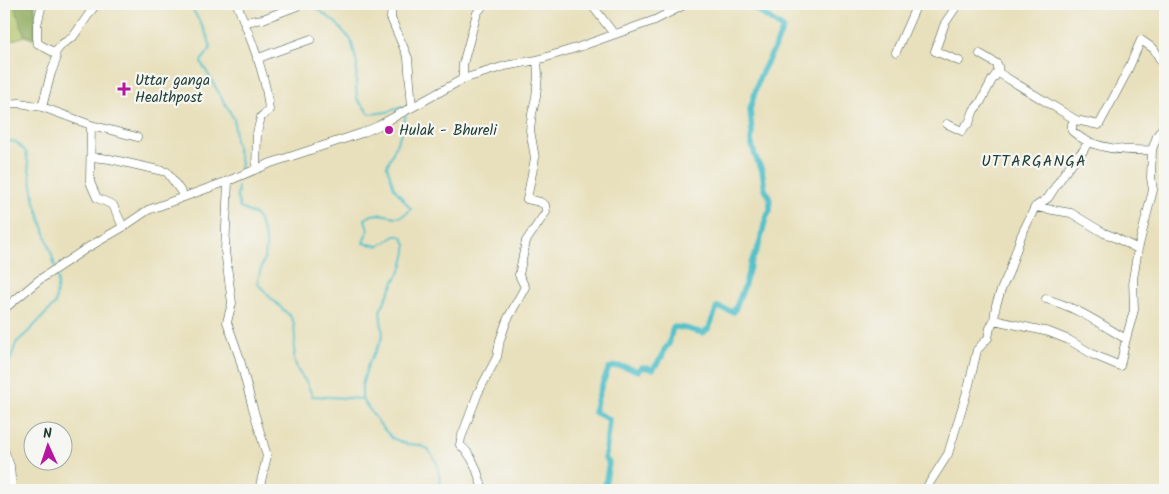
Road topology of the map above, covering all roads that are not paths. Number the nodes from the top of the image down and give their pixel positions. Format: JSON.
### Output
{"nodes":[{"id":1,"x":42,"y":4,"type":"edge"},
{"id":2,"x":96,"y":4,"type":"edge"},
{"id":3,"x":237,"y":4,"type":"edge"},
{"id":4,"x":392,"y":4,"type":"edge"},
{"id":5,"x":484,"y":4,"type":"edge"},
{"id":6,"x":591,"y":4,"type":"edge"},
{"id":7,"x":686,"y":4,"type":"edge"},
{"id":8,"x":916,"y":4,"type":"edge"},
{"id":9,"x":958,"y":4,"type":"edge"},
{"id":10,"x":297,"y":6,"type":"dead end"},
{"id":11,"x":244,"y":22,"type":"junction"},
{"id":12,"x":614,"y":34,"type":"junction"},
{"id":13,"x":312,"y":39,"type":"dead end"},
{"id":14,"x":896,"y":52,"type":"dead end"},
{"id":15,"x":55,"y":53,"type":"junction"},
{"id":16,"x":980,"y":54,"type":"dead end"},
{"id":17,"x":257,"y":59,"type":"junction"},
{"id":18,"x":537,"y":60,"type":"junction"},
{"id":19,"x":959,"y":62,"type":"dead end"},
{"id":20,"x":1165,"y":68,"type":"edge"},
{"id":21,"x":998,"y":72,"type":"junction"},
{"id":22,"x":463,"y":79,"type":"junction"},
{"id":23,"x":4,"y":104,"type":"edge"},
{"id":24,"x":42,"y":108,"type":"junction"},
{"id":25,"x":412,"y":108,"type":"junction"},
{"id":26,"x":1076,"y":120,"type":"junction"},
{"id":27,"x":946,"y":124,"type":"dead end"},
{"id":28,"x":1165,"y":124,"type":"edge"},
{"id":29,"x":91,"y":125,"type":"junction"},
{"id":30,"x":136,"y":137,"type":"dead end"},
{"id":31,"x":1088,"y":142,"type":"junction"},
{"id":32,"x":1152,"y":150,"type":"junction"},
{"id":33,"x":91,"y":157,"type":"junction"},
{"id":34,"x":256,"y":169,"type":"junction"},
{"id":35,"x":231,"y":179,"type":"junction"},
{"id":36,"x":184,"y":196,"type":"junction"},
{"id":37,"x":1035,"y":207,"type":"junction"},
{"id":38,"x":123,"y":227,"type":"junction"},
{"id":39,"x":1138,"y":249,"type":"junction"},
{"id":40,"x":1046,"y":299,"type":"dead end"},
{"id":41,"x":4,"y":309,"type":"edge"},
{"id":42,"x":994,"y":320,"type":"junction"},
{"id":43,"x":1126,"y":339,"type":"junction"},
{"id":44,"x":4,"y":450,"type":"edge"},
{"id":45,"x":12,"y":490,"type":"edge"},
{"id":46,"x":259,"y":490,"type":"edge"},
{"id":47,"x":483,"y":490,"type":"edge"},
{"id":48,"x":926,"y":490,"type":"edge"}],
"edges":[{"from":1,"to":15,"type":"street"},
{"from":2,"to":15,"type":"street"},
{"from":3,"to":11,"type":"street"},
{"from":4,"to":25,"type":"street"},
{"from":5,"to":22,"type":"street"},
{"from":6,"to":12,"type":"street"},
{"from":7,"to":12,"type":"street"},
{"from":8,"to":14,"type":"street"},
{"from":9,"to":19,"type":"street"},
{"from":10,"to":11,"type":"street"},
{"from":11,"to":17,"type":"street"},
{"from":12,"to":18,"type":"street"},
{"from":13,"to":17,"type":"street"},
{"from":15,"to":24,"type":"street"},
{"from":16,"to":21,"type":"street"},
{"from":17,"to":34,"type":"street"},
{"from":18,"to":22,"type":"street"},
{"from":18,"to":47,"type":"street"},
{"from":20,"to":26,"type":"street"},
{"from":21,"to":26,"type":"street"},
{"from":21,"to":27,"type":"street"},
{"from":22,"to":25,"type":"street"},
{"from":23,"to":24,"type":"street"},
{"from":24,"to":29,"type":"street"},
{"from":25,"to":34,"type":"street"},
{"from":26,"to":31,"type":"street"},
{"from":28,"to":32,"type":"street"},
{"from":29,"to":30,"type":"street"},
{"from":29,"to":33,"type":"street"},
{"from":31,"to":32,"type":"street"},
{"from":31,"to":37,"type":"street"},
{"from":32,"to":39,"type":"street"},
{"from":33,"to":36,"type":"street"},
{"from":33,"to":38,"type":"street"},
{"from":34,"to":35,"type":"street"},
{"from":35,"to":36,"type":"street"},
{"from":35,"to":46,"type":"street"},
{"from":36,"to":38,"type":"street"},
{"from":37,"to":39,"type":"street"},
{"from":37,"to":42,"type":"street"},
{"from":38,"to":41,"type":"street"},
{"from":39,"to":43,"type":"street"},
{"from":40,"to":43,"type":"street"},
{"from":42,"to":43,"type":"street"},
{"from":42,"to":48,"type":"street"},
{"from":44,"to":45,"type":"street"}]}
